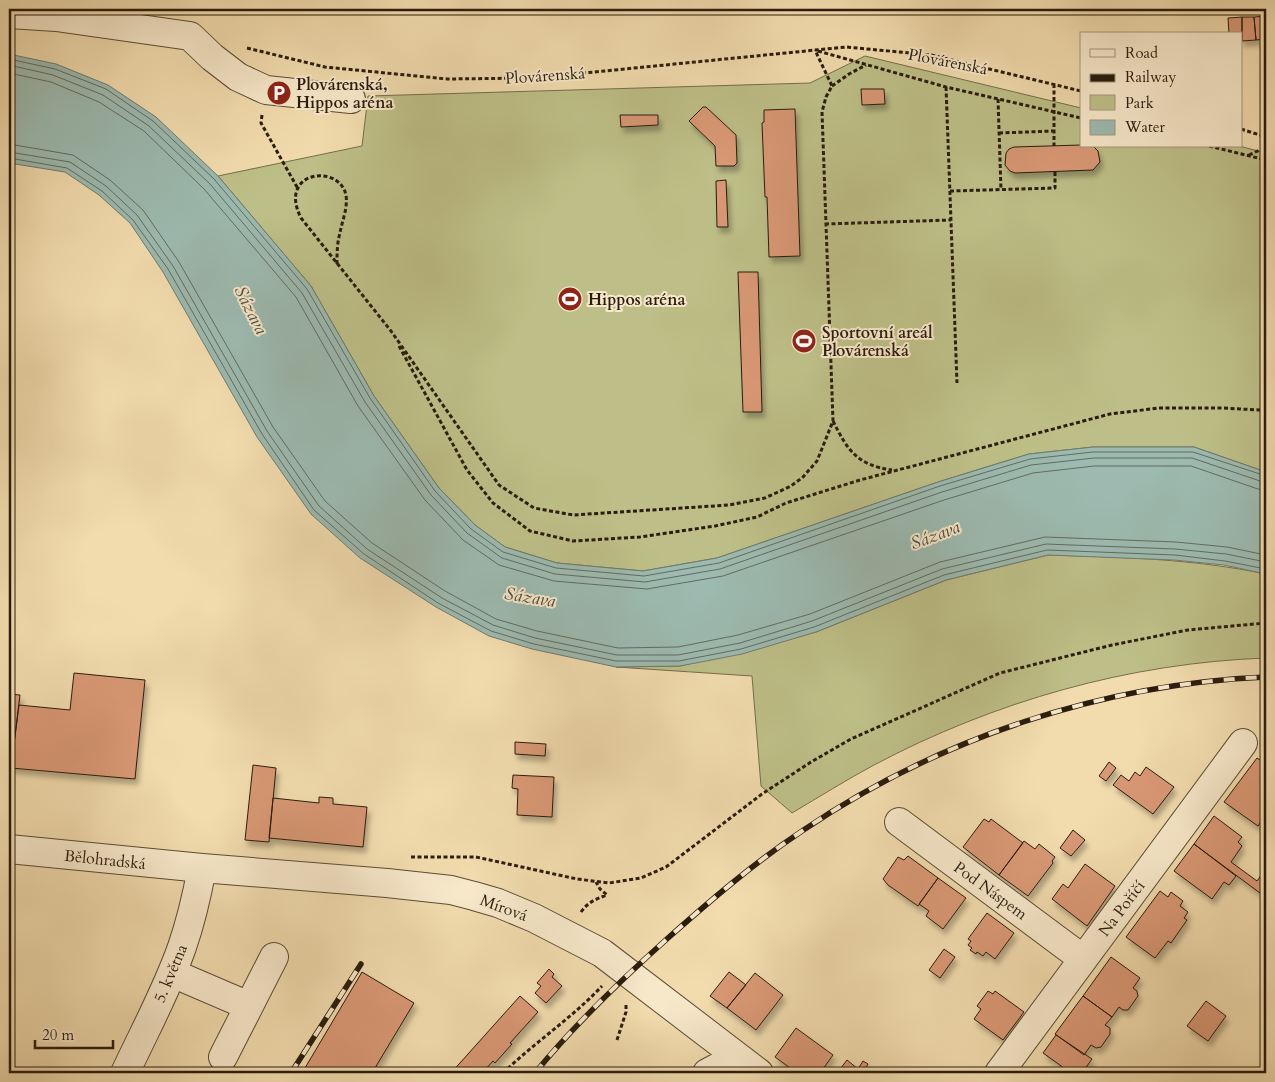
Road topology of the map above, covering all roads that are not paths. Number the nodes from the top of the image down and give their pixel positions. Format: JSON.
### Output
{"nodes":[{"id":1,"x":9,"y":14,"type":"edge"},
{"id":2,"x":351,"y":100,"type":"dead end"},
{"id":3,"x":1243,"y":743,"type":"dead end"},
{"id":4,"x":899,"y":822,"type":"dead end"},
{"id":5,"x":9,"y":850,"type":"edge"},
{"id":6,"x":202,"y":868,"type":"junction"},
{"id":7,"x":274,"y":957,"type":"dead end"},
{"id":8,"x":1083,"y":958,"type":"junction"},
{"id":9,"x":172,"y":973,"type":"junction"},
{"id":10,"x":249,"y":1006,"type":"junction"},
{"id":11,"x":223,"y":1057,"type":"dead end"},
{"id":12,"x":736,"y":1057,"type":"junction"},
{"id":13,"x":125,"y":1073,"type":"edge"},
{"id":14,"x":708,"y":1073,"type":"edge"},
{"id":15,"x":759,"y":1073,"type":"edge"},
{"id":16,"x":999,"y":1073,"type":"edge"}],
"edges":[{"from":1,"to":2,"type":"street"},
{"from":3,"to":8,"type":"street","name":"Na Poříčí"},
{"from":4,"to":8,"type":"street","name":"Pod Náspem"},
{"from":5,"to":6,"type":"street","name":"Bělohradská"},
{"from":6,"to":9,"type":"street","name":"5. května"},
{"from":6,"to":12,"type":"street","name":"Mírová"},
{"from":7,"to":10,"type":"street"},
{"from":8,"to":16,"type":"street","name":"Na Poříčí"},
{"from":9,"to":10,"type":"street"},
{"from":9,"to":13,"type":"street","name":"5. května"},
{"from":10,"to":11,"type":"street"},
{"from":12,"to":14,"type":"street"},
{"from":12,"to":15,"type":"street","name":"Mírová"}]}
